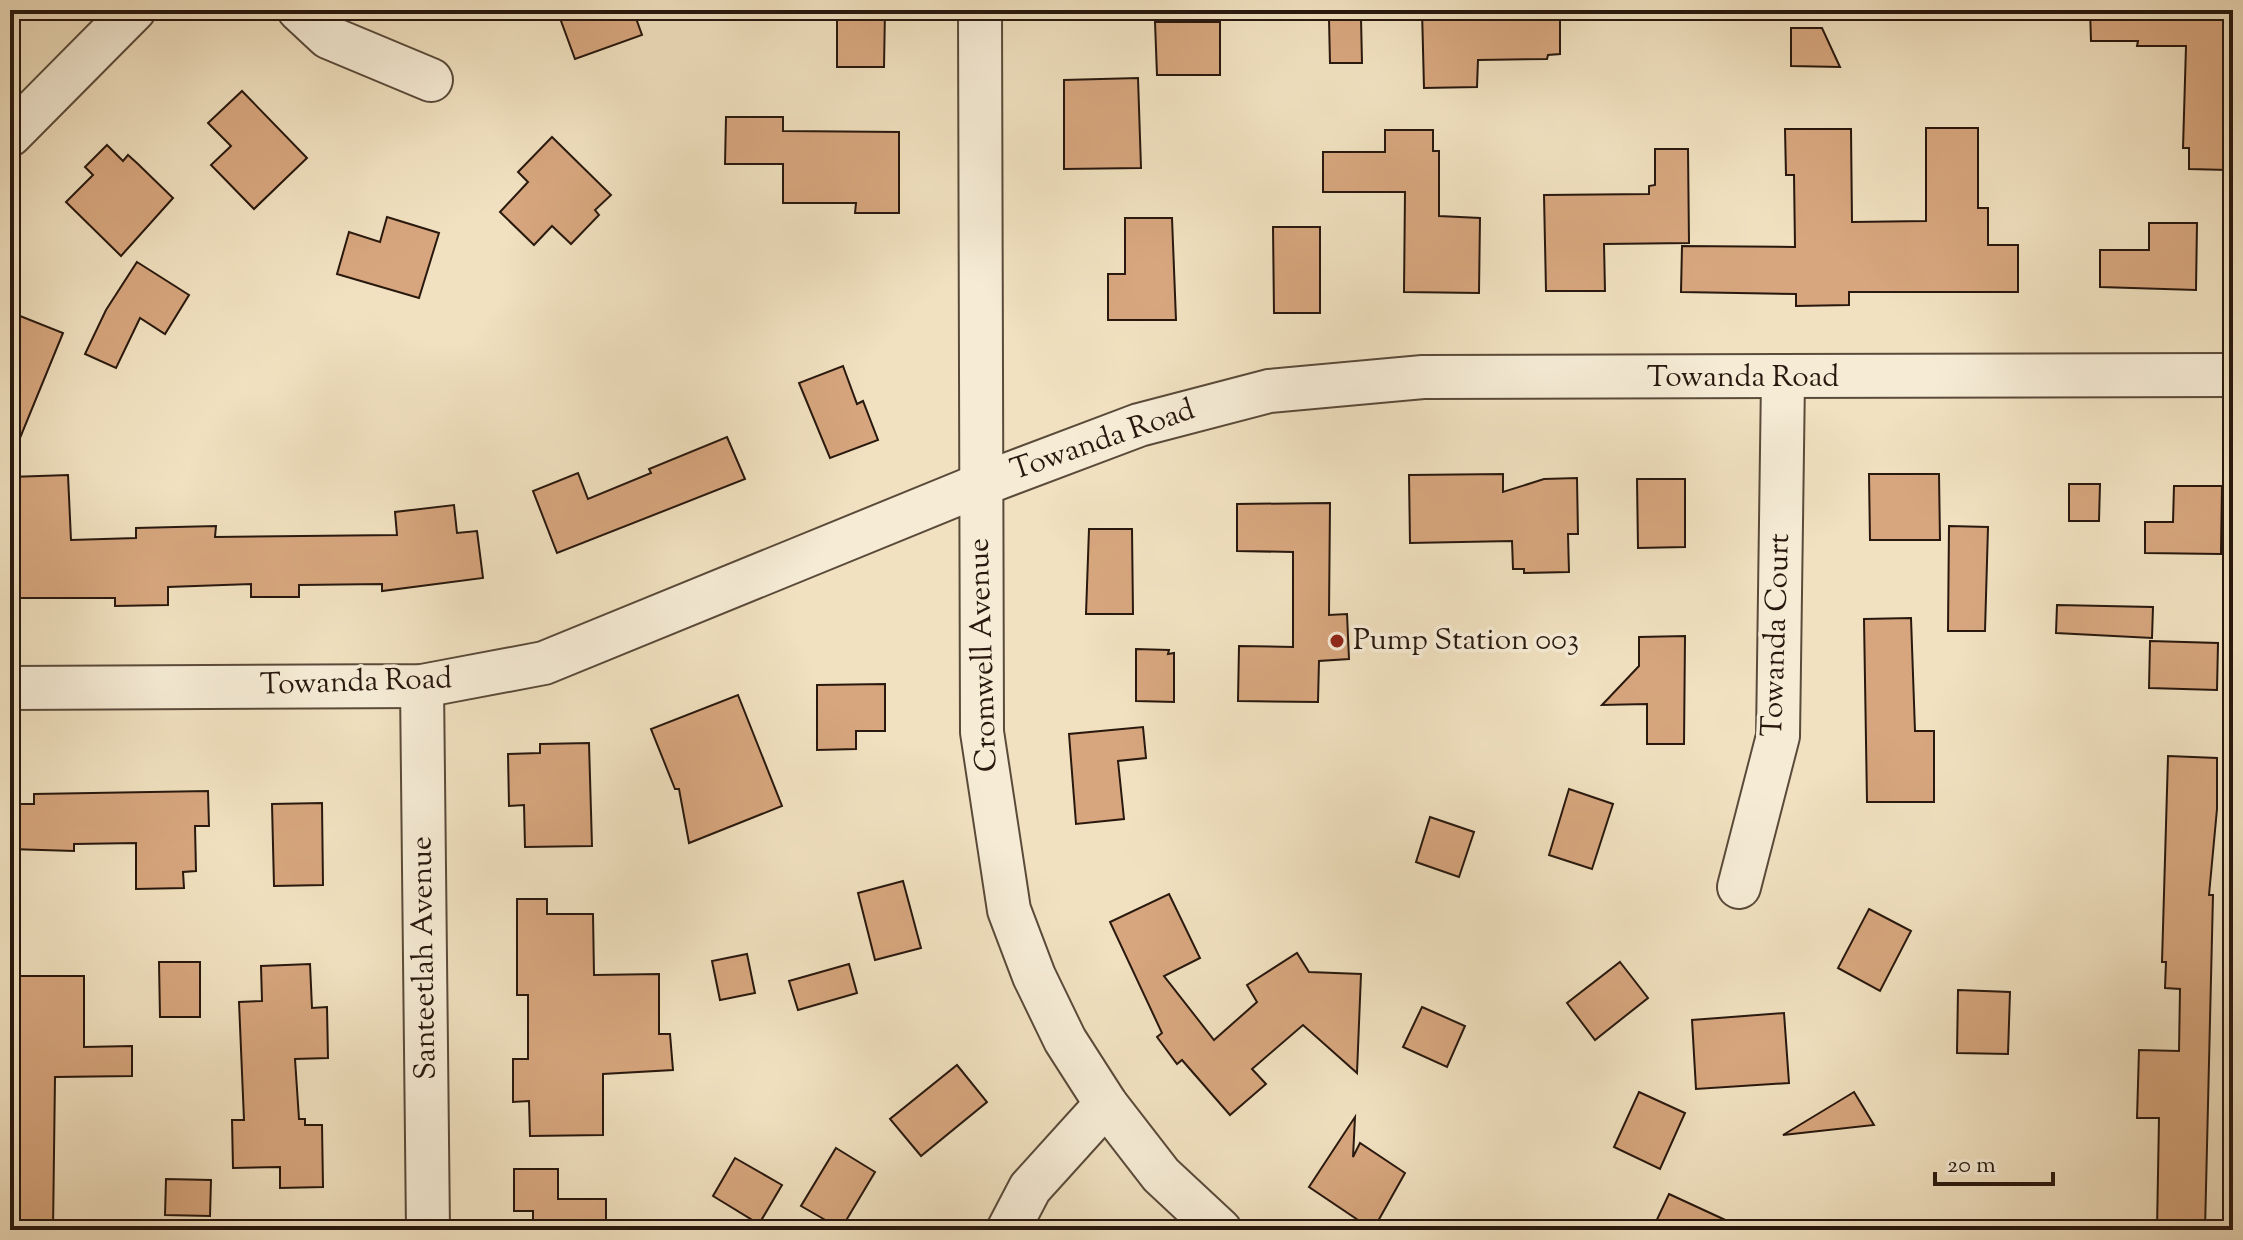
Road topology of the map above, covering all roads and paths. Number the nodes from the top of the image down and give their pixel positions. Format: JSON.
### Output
{"nodes":[{"id":1,"x":134,"y":10,"type":"edge"},
{"id":2,"x":299,"y":10,"type":"edge"},
{"id":3,"x":980,"y":10,"type":"edge"},
{"id":4,"x":431,"y":80,"type":"dead end"},
{"id":5,"x":10,"y":135,"type":"edge"},
{"id":6,"x":2233,"y":375,"type":"edge"},
{"id":7,"x":1783,"y":379,"type":"junction"},
{"id":8,"x":980,"y":485,"type":"junction"},
{"id":9,"x":422,"y":686,"type":"junction"},
{"id":10,"x":10,"y":688,"type":"edge"},
{"id":11,"x":1739,"y":887,"type":"dead end"},
{"id":12,"x":1106,"y":1104,"type":"junction"},
{"id":13,"x":428,"y":1230,"type":"edge"},
{"id":14,"x":1008,"y":1230,"type":"edge"},
{"id":15,"x":1220,"y":1230,"type":"edge"}],
"edges":[{"from":1,"to":5,"type":"street"},
{"from":2,"to":4,"type":"street"},
{"from":3,"to":8,"type":"street","name":"Cromwell Avenue"},
{"from":6,"to":7,"type":"street","name":"Towanda Road"},
{"from":7,"to":8,"type":"street","name":"Towanda Road"},
{"from":7,"to":11,"type":"street","name":"Towanda Court"},
{"from":8,"to":9,"type":"street","name":"Towanda Road"},
{"from":8,"to":12,"type":"street","name":"Cromwell Avenue"},
{"from":9,"to":10,"type":"street","name":"Towanda Road"},
{"from":9,"to":13,"type":"street","name":"Santeetlah Avenue"},
{"from":12,"to":14,"type":"street"},
{"from":12,"to":15,"type":"street","name":"Cromwell Avenue"}]}
